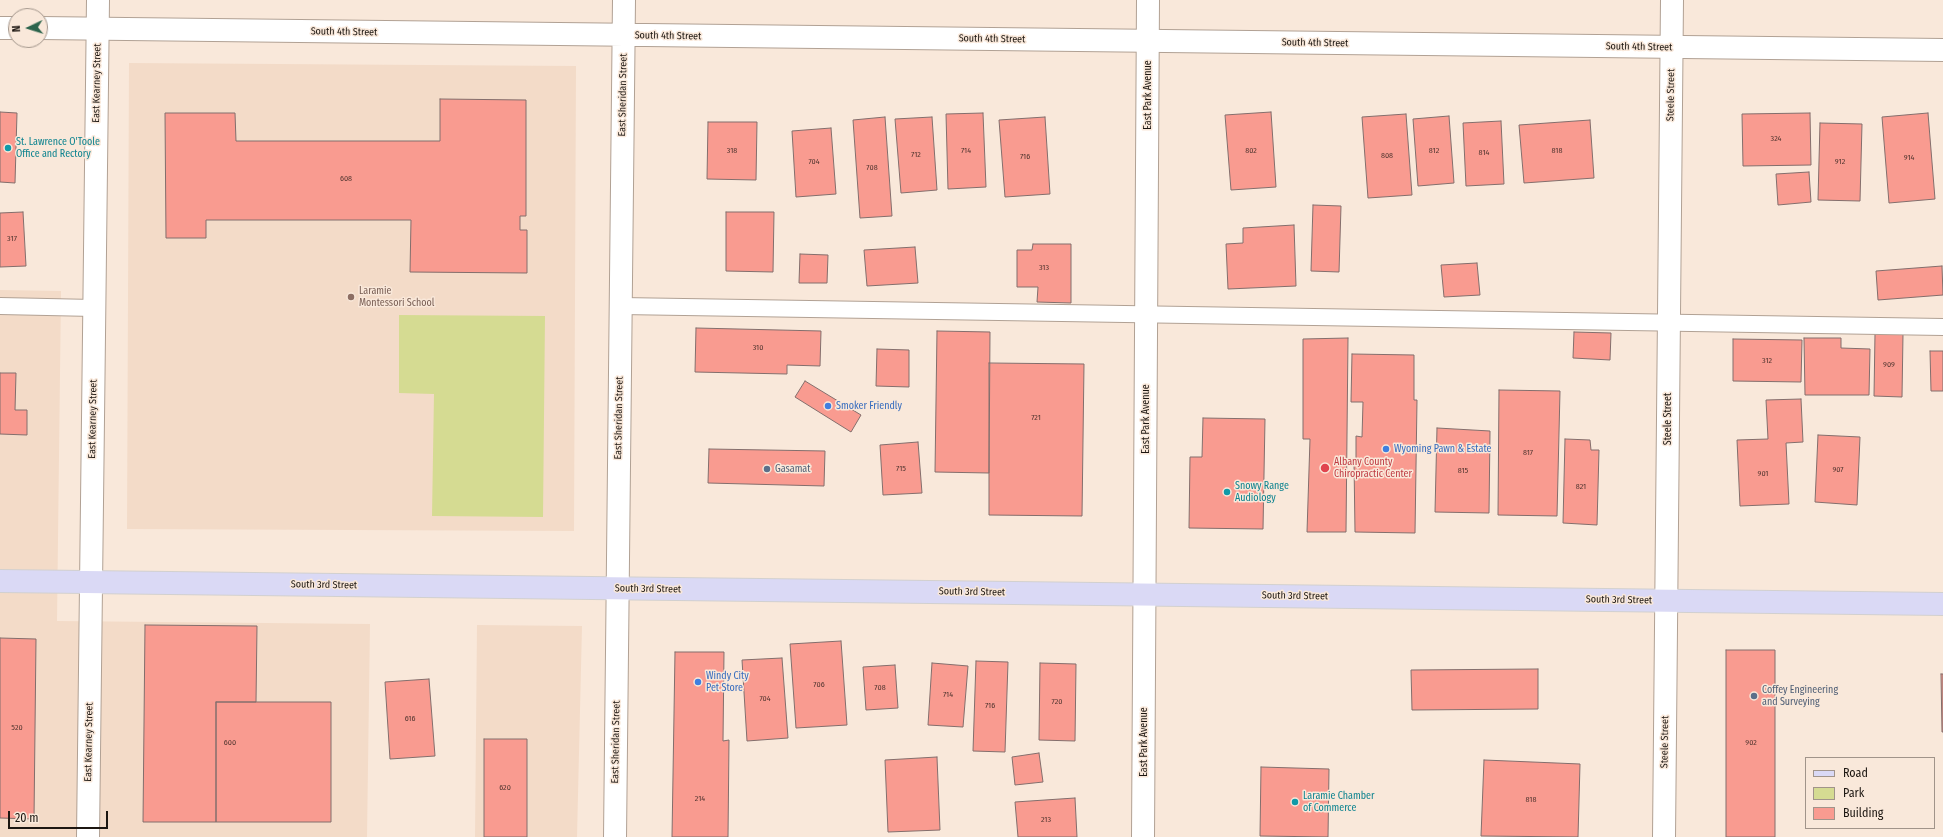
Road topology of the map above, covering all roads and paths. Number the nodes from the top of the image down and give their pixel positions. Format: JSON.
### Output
{"nodes":[{"id":1,"x":98,"y":0,"type":"edge"},
{"id":2,"x":624,"y":0,"type":"edge"},
{"id":3,"x":1148,"y":0,"type":"edge"},
{"id":4,"x":1672,"y":0,"type":"edge"},
{"id":5,"x":48,"y":28,"type":"edge"},
{"id":6,"x":98,"y":29,"type":"junction"},
{"id":7,"x":623,"y":35,"type":"junction"},
{"id":8,"x":1148,"y":41,"type":"junction"},
{"id":9,"x":1671,"y":47,"type":"junction"},
{"id":10,"x":1943,"y":50,"type":"edge"},
{"id":11,"x":0,"y":306,"type":"edge"},
{"id":12,"x":621,"y":306,"type":"junction"},
{"id":13,"x":94,"y":308,"type":"junction"},
{"id":14,"x":1146,"y":314,"type":"junction"},
{"id":15,"x":1668,"y":324,"type":"junction"},
{"id":16,"x":1943,"y":327,"type":"edge"},
{"id":17,"x":0,"y":581,"type":"edge"},
{"id":18,"x":91,"y":582,"type":"junction"},
{"id":19,"x":618,"y":588,"type":"junction"},
{"id":20,"x":1145,"y":594,"type":"junction"},
{"id":21,"x":1666,"y":600,"type":"junction"},
{"id":22,"x":1943,"y":604,"type":"edge"},
{"id":23,"x":88,"y":837,"type":"edge"},
{"id":24,"x":615,"y":837,"type":"edge"},
{"id":25,"x":1144,"y":837,"type":"edge"},
{"id":26,"x":1664,"y":837,"type":"edge"}],
"edges":[{"from":1,"to":6,"type":"street","name":"East Kearney Street"},
{"from":2,"to":7,"type":"street","name":"East Sheridan Street"},
{"from":3,"to":8,"type":"street","name":"East Park Avenue"},
{"from":4,"to":9,"type":"street","name":"Steele Street"},
{"from":5,"to":6,"type":"street","name":"South 4th Street"},
{"from":6,"to":7,"type":"street","name":"South 4th Street"},
{"from":6,"to":13,"type":"street","name":"East Kearney Street"},
{"from":7,"to":8,"type":"street","name":"South 4th Street"},
{"from":7,"to":12,"type":"street","name":"East Sheridan Street"},
{"from":8,"to":9,"type":"street","name":"South 4th Street"},
{"from":8,"to":14,"type":"street","name":"East Park Avenue"},
{"from":9,"to":10,"type":"street","name":"South 4th Street"},
{"from":9,"to":15,"type":"street","name":"Steele Street"},
{"from":11,"to":13,"type":"lane"},
{"from":12,"to":14,"type":"lane"},
{"from":12,"to":19,"type":"street","name":"East Sheridan Street"},
{"from":13,"to":18,"type":"street","name":"East Kearney Street"},
{"from":14,"to":15,"type":"lane"},
{"from":14,"to":20,"type":"street","name":"East Park Avenue"},
{"from":15,"to":16,"type":"lane"},
{"from":15,"to":21,"type":"street","name":"Steele Street"},
{"from":17,"to":18,"type":"main road","name":"South 3rd Street"},
{"from":18,"to":19,"type":"main road","name":"South 3rd Street"},
{"from":18,"to":23,"type":"street","name":"East Kearney Street"},
{"from":19,"to":20,"type":"main road","name":"South 3rd Street"},
{"from":19,"to":24,"type":"street","name":"East Sheridan Street"},
{"from":20,"to":21,"type":"main road","name":"South 3rd Street"},
{"from":20,"to":25,"type":"street","name":"East Park Avenue"},
{"from":21,"to":22,"type":"main road","name":"South 3rd Street"},
{"from":21,"to":26,"type":"street","name":"Steele Street"}]}
